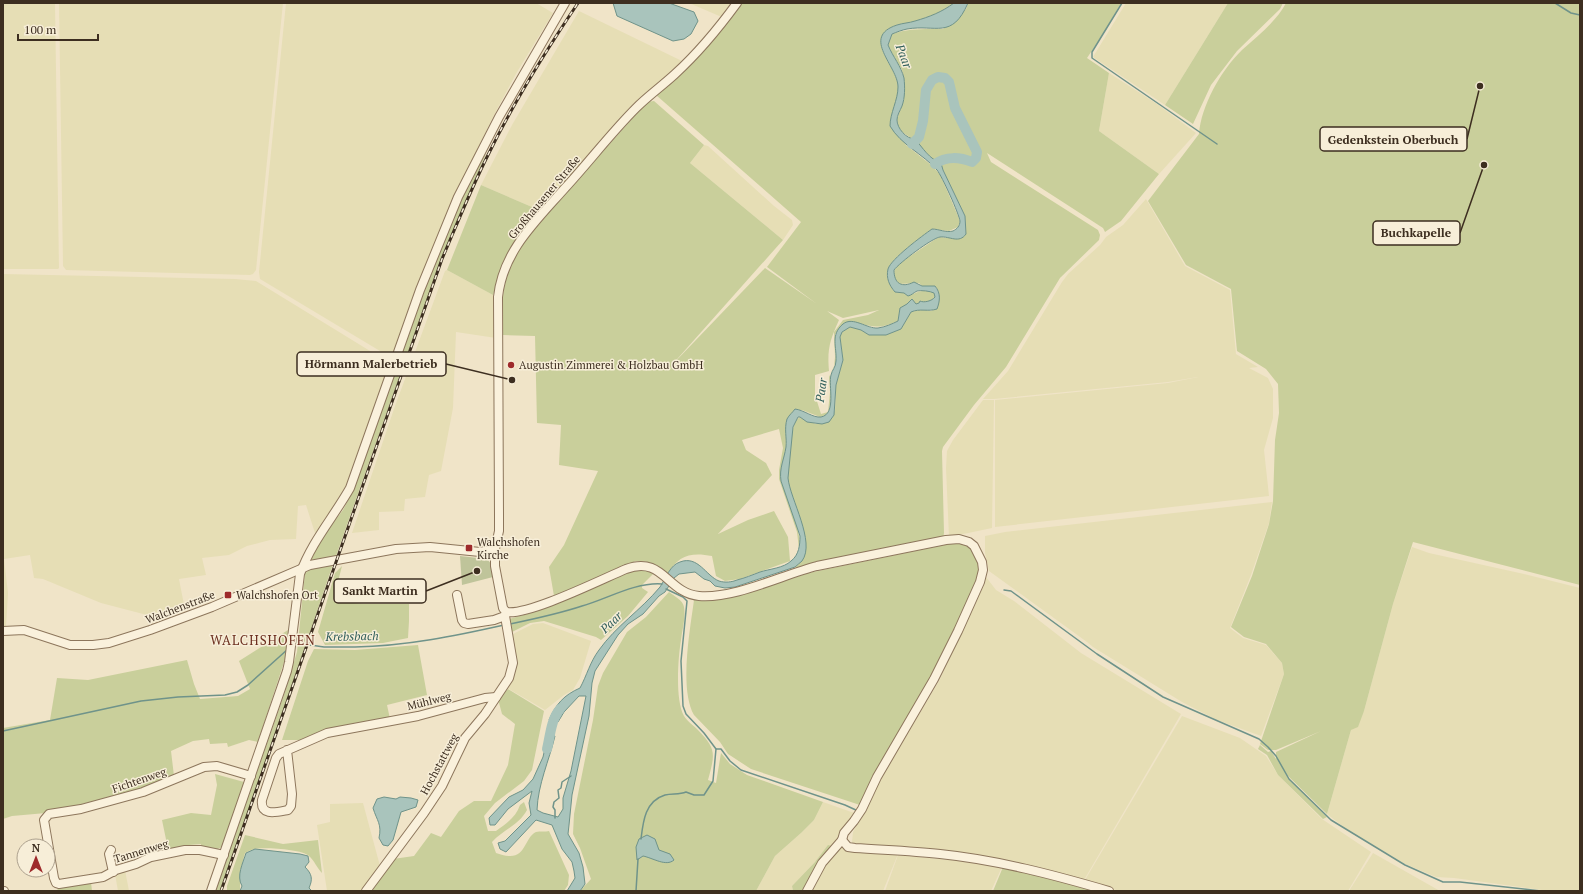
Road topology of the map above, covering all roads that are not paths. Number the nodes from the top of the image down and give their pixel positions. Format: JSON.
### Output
{"nodes":[{"id":1,"x":564,"y":3,"type":"edge"},
{"id":2,"x":737,"y":3,"type":"edge"},
{"id":3,"x":495,"y":553,"type":"junction"},
{"id":4,"x":302,"y":568,"type":"junction"},
{"id":5,"x":458,"y":595,"type":"dead end"},
{"id":6,"x":506,"y":620,"type":"junction"},
{"id":7,"x":3,"y":631,"type":"edge"},
{"id":8,"x":496,"y":697,"type":"junction"},
{"id":9,"x":287,"y":750,"type":"junction"},
{"id":10,"x":251,"y":776,"type":"junction"},
{"id":11,"x":46,"y":830,"type":"joint"},
{"id":12,"x":842,"y":840,"type":"junction"},
{"id":13,"x":111,"y":850,"type":"dead end"},
{"id":14,"x":224,"y":855,"type":"junction"},
{"id":15,"x":112,"y":872,"type":"junction"},
{"id":16,"x":211,"y":891,"type":"edge"},
{"id":17,"x":366,"y":891,"type":"edge"},
{"id":18,"x":807,"y":891,"type":"edge"},
{"id":19,"x":1109,"y":891,"type":"edge"}],
"edges":[{"from":1,"to":4,"type":"street"},
{"from":2,"to":3,"type":"street","name":"Großhausener Straße"},
{"from":3,"to":4,"type":"street","name":"Walchenstraße"},
{"from":3,"to":6,"type":"street"},
{"from":4,"to":7,"type":"street","name":"Walchenstraße"},
{"from":4,"to":10,"type":"street"},
{"from":5,"to":6,"type":"street"},
{"from":6,"to":8,"type":"street"},
{"from":6,"to":12,"type":"street"},
{"from":8,"to":9,"type":"street","name":"Mühlweg"},
{"from":8,"to":17,"type":"street","name":"Hochstattweg"},
{"from":9,"to":9,"type":"street","name":"Mühlweg"},
{"from":10,"to":11,"type":"street","name":"Fichtenweg"},
{"from":10,"to":14,"type":"street"},
{"from":11,"to":15,"type":"street","name":"Tannenweg"},
{"from":12,"to":18,"type":"street"},
{"from":12,"to":19,"type":"street"},
{"from":13,"to":15,"type":"street","name":"Tannenweg"},
{"from":14,"to":15,"type":"street","name":"Tannenweg"},
{"from":14,"to":16,"type":"street"}]}
